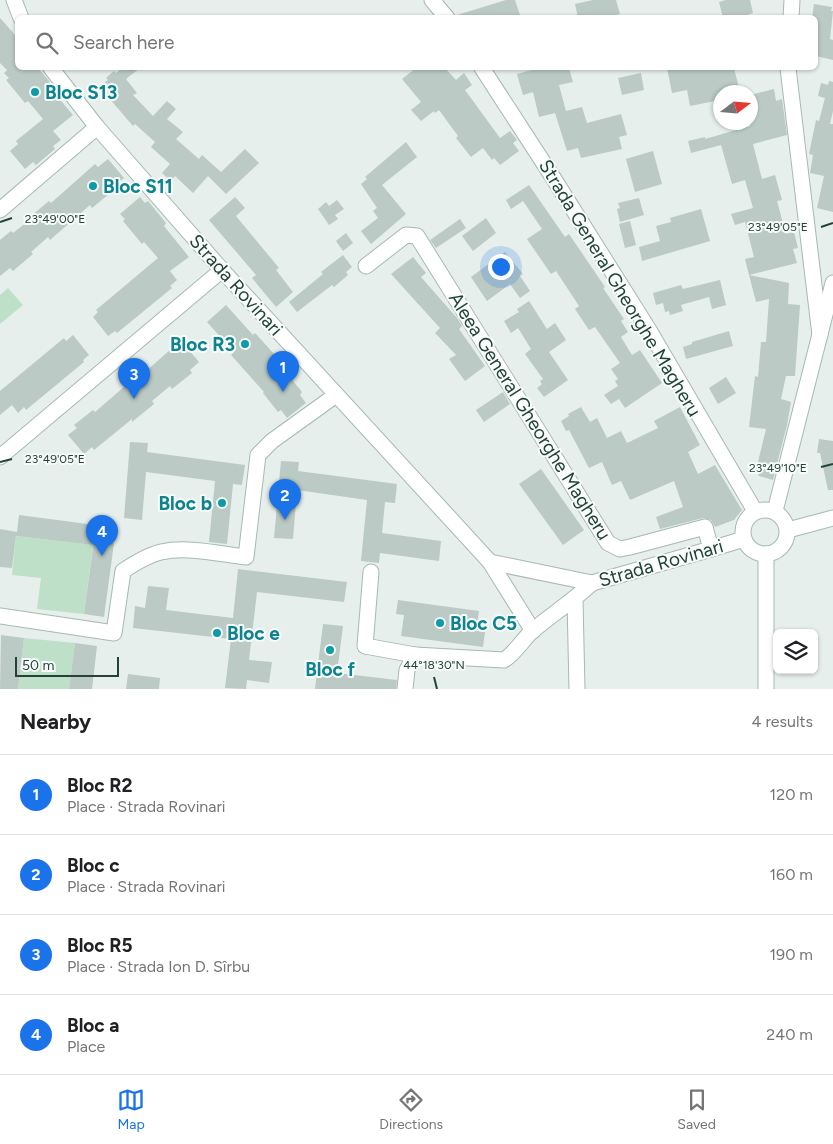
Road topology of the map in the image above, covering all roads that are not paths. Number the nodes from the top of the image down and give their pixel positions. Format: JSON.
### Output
{"nodes":[{"id":1,"x":14,"y":0,"type":"edge"},
{"id":2,"x":432,"y":0,"type":"edge"},
{"id":3,"x":792,"y":0,"type":"edge"},
{"id":4,"x":20,"y":15,"type":"edge"},
{"id":5,"x":444,"y":15,"type":"edge"},
{"id":6,"x":791,"y":15,"type":"edge"},
{"id":7,"x":53,"y":70,"type":"edge"},
{"id":8,"x":483,"y":70,"type":"edge"},
{"id":9,"x":788,"y":70,"type":"edge"},
{"id":10,"x":97,"y":127,"type":"junction"},
{"id":11,"x":0,"y":210,"type":"edge"},
{"id":12,"x":366,"y":266,"type":"dead end"},
{"id":13,"x":222,"y":270,"type":"junction"},
{"id":14,"x":833,"y":283,"type":"edge"},
{"id":15,"x":830,"y":308,"type":"edge"},
{"id":16,"x":820,"y":335,"type":"junction"},
{"id":17,"x":336,"y":395,"type":"junction"},
{"id":18,"x":0,"y":457,"type":"edge"},
{"id":19,"x":755,"y":511,"type":"junction"},
{"id":20,"x":774,"y":511,"type":"junction"},
{"id":21,"x":833,"y":518,"type":"edge"},
{"id":22,"x":788,"y":530,"type":"junction"},
{"id":23,"x":744,"y":539,"type":"junction"},
{"id":24,"x":712,"y":549,"type":"junction"},
{"id":25,"x":766,"y":554,"type":"junction"},
{"id":26,"x":490,"y":562,"type":"junction"},
{"id":27,"x":371,"y":572,"type":"dead end"},
{"id":28,"x":592,"y":583,"type":"junction"},
{"id":29,"x":574,"y":600,"type":"junction"},
{"id":30,"x":0,"y":616,"type":"edge"},
{"id":31,"x":533,"y":631,"type":"junction"},
{"id":32,"x":415,"y":655,"type":"junction"},
{"id":33,"x":405,"y":689,"type":"edge"},
{"id":34,"x":577,"y":689,"type":"edge"},
{"id":35,"x":766,"y":689,"type":"edge"}],
"edges":[{"from":1,"to":4,"type":"street"},
{"from":2,"to":5,"type":"street"},
{"from":3,"to":6,"type":"street"},
{"from":7,"to":10,"type":"street","name":"Strada Rovinari"},
{"from":8,"to":19,"type":"street","name":"Strada General Gheorghe Magheru"},
{"from":9,"to":16,"type":"street"},
{"from":10,"to":11,"type":"street"},
{"from":10,"to":13,"type":"street","name":"Strada Rovinari"},
{"from":12,"to":24,"type":"street","name":"Aleea General Gheorghe Magheru"},
{"from":13,"to":17,"type":"street","name":"Strada Rovinari"},
{"from":13,"to":18,"type":"street"},
{"from":14,"to":15,"type":"street"},
{"from":15,"to":16,"type":"street"},
{"from":16,"to":20,"type":"street"},
{"from":17,"to":26,"type":"street","name":"Strada Rovinari"},
{"from":17,"to":30,"type":"street"},
{"from":19,"to":20,"type":"street"},
{"from":19,"to":23,"type":"street"},
{"from":20,"to":22,"type":"street"},
{"from":21,"to":22,"type":"street"},
{"from":22,"to":25,"type":"street"},
{"from":23,"to":24,"type":"street","name":"Strada Rovinari"},
{"from":23,"to":25,"type":"street"},
{"from":24,"to":28,"type":"street","name":"Strada Rovinari"},
{"from":25,"to":35,"type":"street"},
{"from":26,"to":28,"type":"street","name":"Strada Rovinari"},
{"from":26,"to":31,"type":"street","name":"Strada Rovinari"},
{"from":27,"to":32,"type":"street"},
{"from":28,"to":29,"type":"street"},
{"from":29,"to":31,"type":"street"},
{"from":29,"to":34,"type":"street"},
{"from":31,"to":32,"type":"street"},
{"from":32,"to":33,"type":"street"}]}
